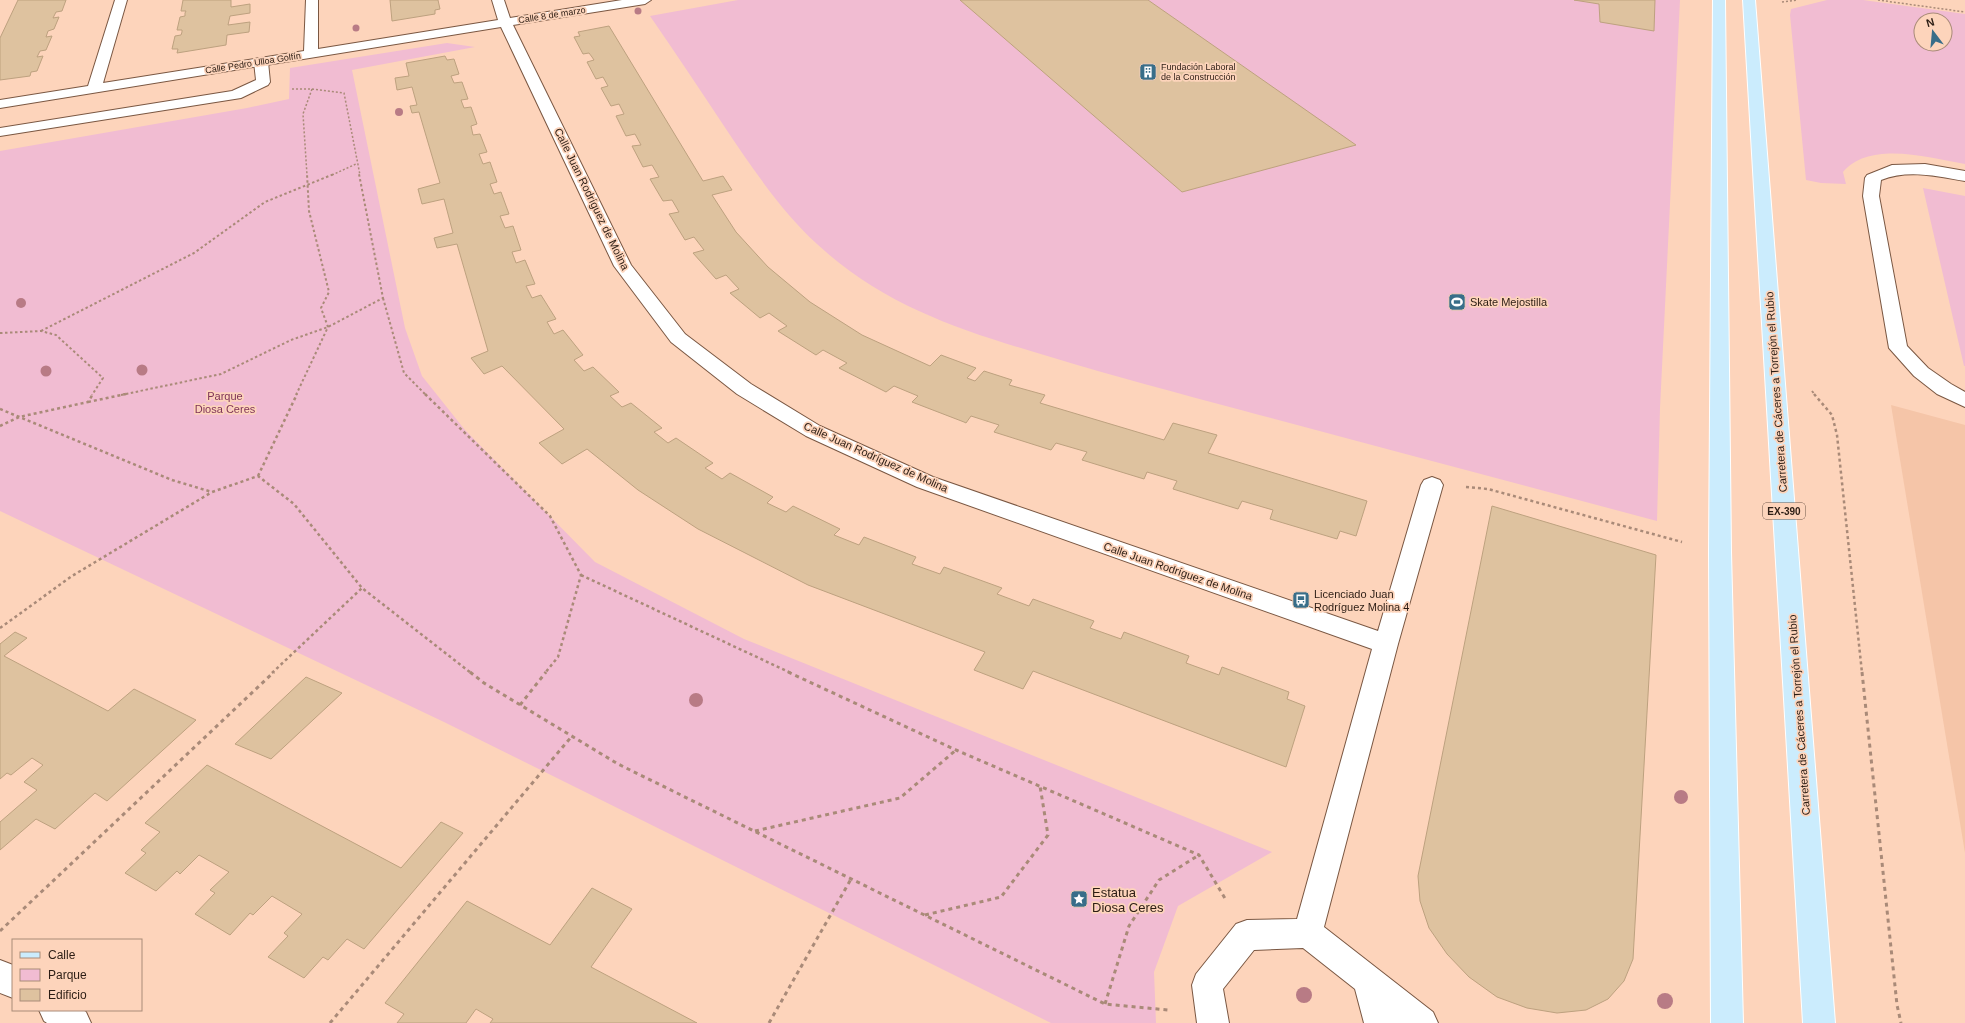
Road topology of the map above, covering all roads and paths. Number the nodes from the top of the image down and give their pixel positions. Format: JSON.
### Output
{"nodes":[{"id":1,"x":121,"y":0,"type":"edge"},
{"id":2,"x":312,"y":0,"type":"edge"},
{"id":3,"x":498,"y":0,"type":"edge"},
{"id":4,"x":645,"y":0,"type":"edge"},
{"id":5,"x":1719,"y":0,"type":"edge"},
{"id":6,"x":1749,"y":0,"type":"edge"},
{"id":7,"x":1798,"y":0,"type":"edge"},
{"id":8,"x":1878,"y":0,"type":"edge"},
{"id":9,"x":1780,"y":2,"type":"dead end"},
{"id":10,"x":1965,"y":12,"type":"edge"},
{"id":11,"x":505,"y":23,"type":"junction"},
{"id":12,"x":311,"y":54,"type":"junction"},
{"id":13,"x":262,"y":62,"type":"junction"},
{"id":14,"x":94,"y":89,"type":"junction"},
{"id":15,"x":312,"y":89,"type":"junction"},
{"id":16,"x":247,"y":90,"type":"junction"},
{"id":17,"x":0,"y":104,"type":"edge"},
{"id":18,"x":0,"y":132,"type":"edge"},
{"id":19,"x":356,"y":164,"type":"junction"},
{"id":20,"x":1965,"y":176,"type":"edge"},
{"id":21,"x":308,"y":186,"type":"junction"},
{"id":22,"x":383,"y":298,"type":"junction"},
{"id":23,"x":328,"y":327,"type":"junction"},
{"id":24,"x":41,"y":331,"type":"junction"},
{"id":25,"x":0,"y":333,"type":"edge"},
{"id":26,"x":1809,"y":388,"type":"dead end"},
{"id":27,"x":1965,"y":400,"type":"edge"},
{"id":28,"x":88,"y":402,"type":"junction"},
{"id":29,"x":0,"y":409,"type":"edge"},
{"id":30,"x":19,"y":417,"type":"junction"},
{"id":31,"x":0,"y":426,"type":"edge"},
{"id":32,"x":258,"y":476,"type":"junction"},
{"id":33,"x":1432,"y":485,"type":"joint"},
{"id":34,"x":212,"y":492,"type":"junction"},
{"id":35,"x":1720,"y":552,"type":"junction"},
{"id":36,"x":581,"y":575,"type":"junction"},
{"id":37,"x":362,"y":588,"type":"junction"},
{"id":38,"x":0,"y":628,"type":"edge"},
{"id":39,"x":1386,"y":644,"type":"junction"},
{"id":40,"x":520,"y":705,"type":"junction"},
{"id":41,"x":572,"y":736,"type":"junction"},
{"id":42,"x":956,"y":750,"type":"junction"},
{"id":43,"x":1040,"y":786,"type":"junction"},
{"id":44,"x":755,"y":831,"type":"junction"},
{"id":45,"x":1199,"y":855,"type":"junction"},
{"id":46,"x":852,"y":879,"type":"junction"},
{"id":47,"x":925,"y":915,"type":"junction"},
{"id":48,"x":0,"y":931,"type":"edge"},
{"id":49,"x":1308,"y":933,"type":"junction"},
{"id":50,"x":1247,"y":935,"type":"junction"},
{"id":51,"x":0,"y":974,"type":"edge"},
{"id":52,"x":1367,"y":978,"type":"junction"},
{"id":53,"x":12,"y":982,"type":"edge"},
{"id":54,"x":1105,"y":1004,"type":"junction"},
{"id":55,"x":1213,"y":1019,"type":"edge"},
{"id":56,"x":330,"y":1023,"type":"edge"},
{"id":57,"x":769,"y":1023,"type":"edge"},
{"id":58,"x":1380,"y":1023,"type":"edge"},
{"id":59,"x":1422,"y":1023,"type":"edge"},
{"id":60,"x":1727,"y":1023,"type":"edge"},
{"id":61,"x":1819,"y":1023,"type":"edge"},
{"id":62,"x":1901,"y":1023,"type":"edge"}],
"edges":[{"from":1,"to":14,"type":"street"},
{"from":2,"to":12,"type":"street"},
{"from":3,"to":11,"type":"street","name":"Calle Juan Rodríguez de Molina"},
{"from":4,"to":11,"type":"street","name":"Calle 8 de marzo"},
{"from":5,"to":35,"type":"main road"},
{"from":6,"to":61,"type":"main road","name":"Carretera de Cáceres a Torrejón el Rubio","number":"EX-390"},
{"from":7,"to":9,"type":"path"},
{"from":8,"to":10,"type":"path"},
{"from":11,"to":12,"type":"street","name":"Calle Pedro Ulloa Golfín"},
{"from":11,"to":39,"type":"street","name":"Calle Juan Rodríguez de Molina"},
{"from":12,"to":13,"type":"street","name":"Calle Pedro Ulloa Golfín"},
{"from":13,"to":14,"type":"street","name":"Calle Pedro Ulloa Golfín"},
{"from":13,"to":16,"type":"street"},
{"from":14,"to":17,"type":"street","name":"Calle Pedro Ulloa Golfín"},
{"from":15,"to":16,"type":"path"},
{"from":15,"to":19,"type":"path"},
{"from":15,"to":21,"type":"path"},
{"from":16,"to":18,"type":"street"},
{"from":19,"to":21,"type":"path"},
{"from":19,"to":22,"type":"path"},
{"from":20,"to":27,"type":"street"},
{"from":21,"to":23,"type":"path"},
{"from":21,"to":24,"type":"path"},
{"from":22,"to":23,"type":"path"},
{"from":22,"to":36,"type":"path"},
{"from":23,"to":28,"type":"path"},
{"from":23,"to":32,"type":"path"},
{"from":24,"to":25,"type":"path"},
{"from":24,"to":28,"type":"path"},
{"from":26,"to":62,"type":"path"},
{"from":28,"to":30,"type":"path"},
{"from":29,"to":30,"type":"path"},
{"from":30,"to":31,"type":"path"},
{"from":30,"to":34,"type":"path"},
{"from":32,"to":34,"type":"path"},
{"from":32,"to":37,"type":"path"},
{"from":33,"to":35,"type":"path"},
{"from":33,"to":39,"type":"street"},
{"from":34,"to":38,"type":"path"},
{"from":35,"to":60,"type":"main road"},
{"from":36,"to":40,"type":"path"},
{"from":36,"to":42,"type":"path"},
{"from":37,"to":40,"type":"path"},
{"from":37,"to":48,"type":"path"},
{"from":39,"to":49,"type":"street"},
{"from":40,"to":41,"type":"path"},
{"from":41,"to":44,"type":"path"},
{"from":41,"to":56,"type":"path"},
{"from":42,"to":43,"type":"path"},
{"from":42,"to":44,"type":"path"},
{"from":43,"to":45,"type":"path"},
{"from":43,"to":47,"type":"path"},
{"from":44,"to":46,"type":"path"},
{"from":45,"to":50,"type":"path"},
{"from":45,"to":54,"type":"path"},
{"from":46,"to":47,"type":"path"},
{"from":46,"to":57,"type":"path"},
{"from":47,"to":54,"type":"path"},
{"from":49,"to":50,"type":"street"},
{"from":49,"to":52,"type":"street"},
{"from":50,"to":55,"type":"street"},
{"from":51,"to":53,"type":"street"},
{"from":52,"to":58,"type":"street"},
{"from":52,"to":59,"type":"street"},
{"from":54,"to":55,"type":"path"}]}
